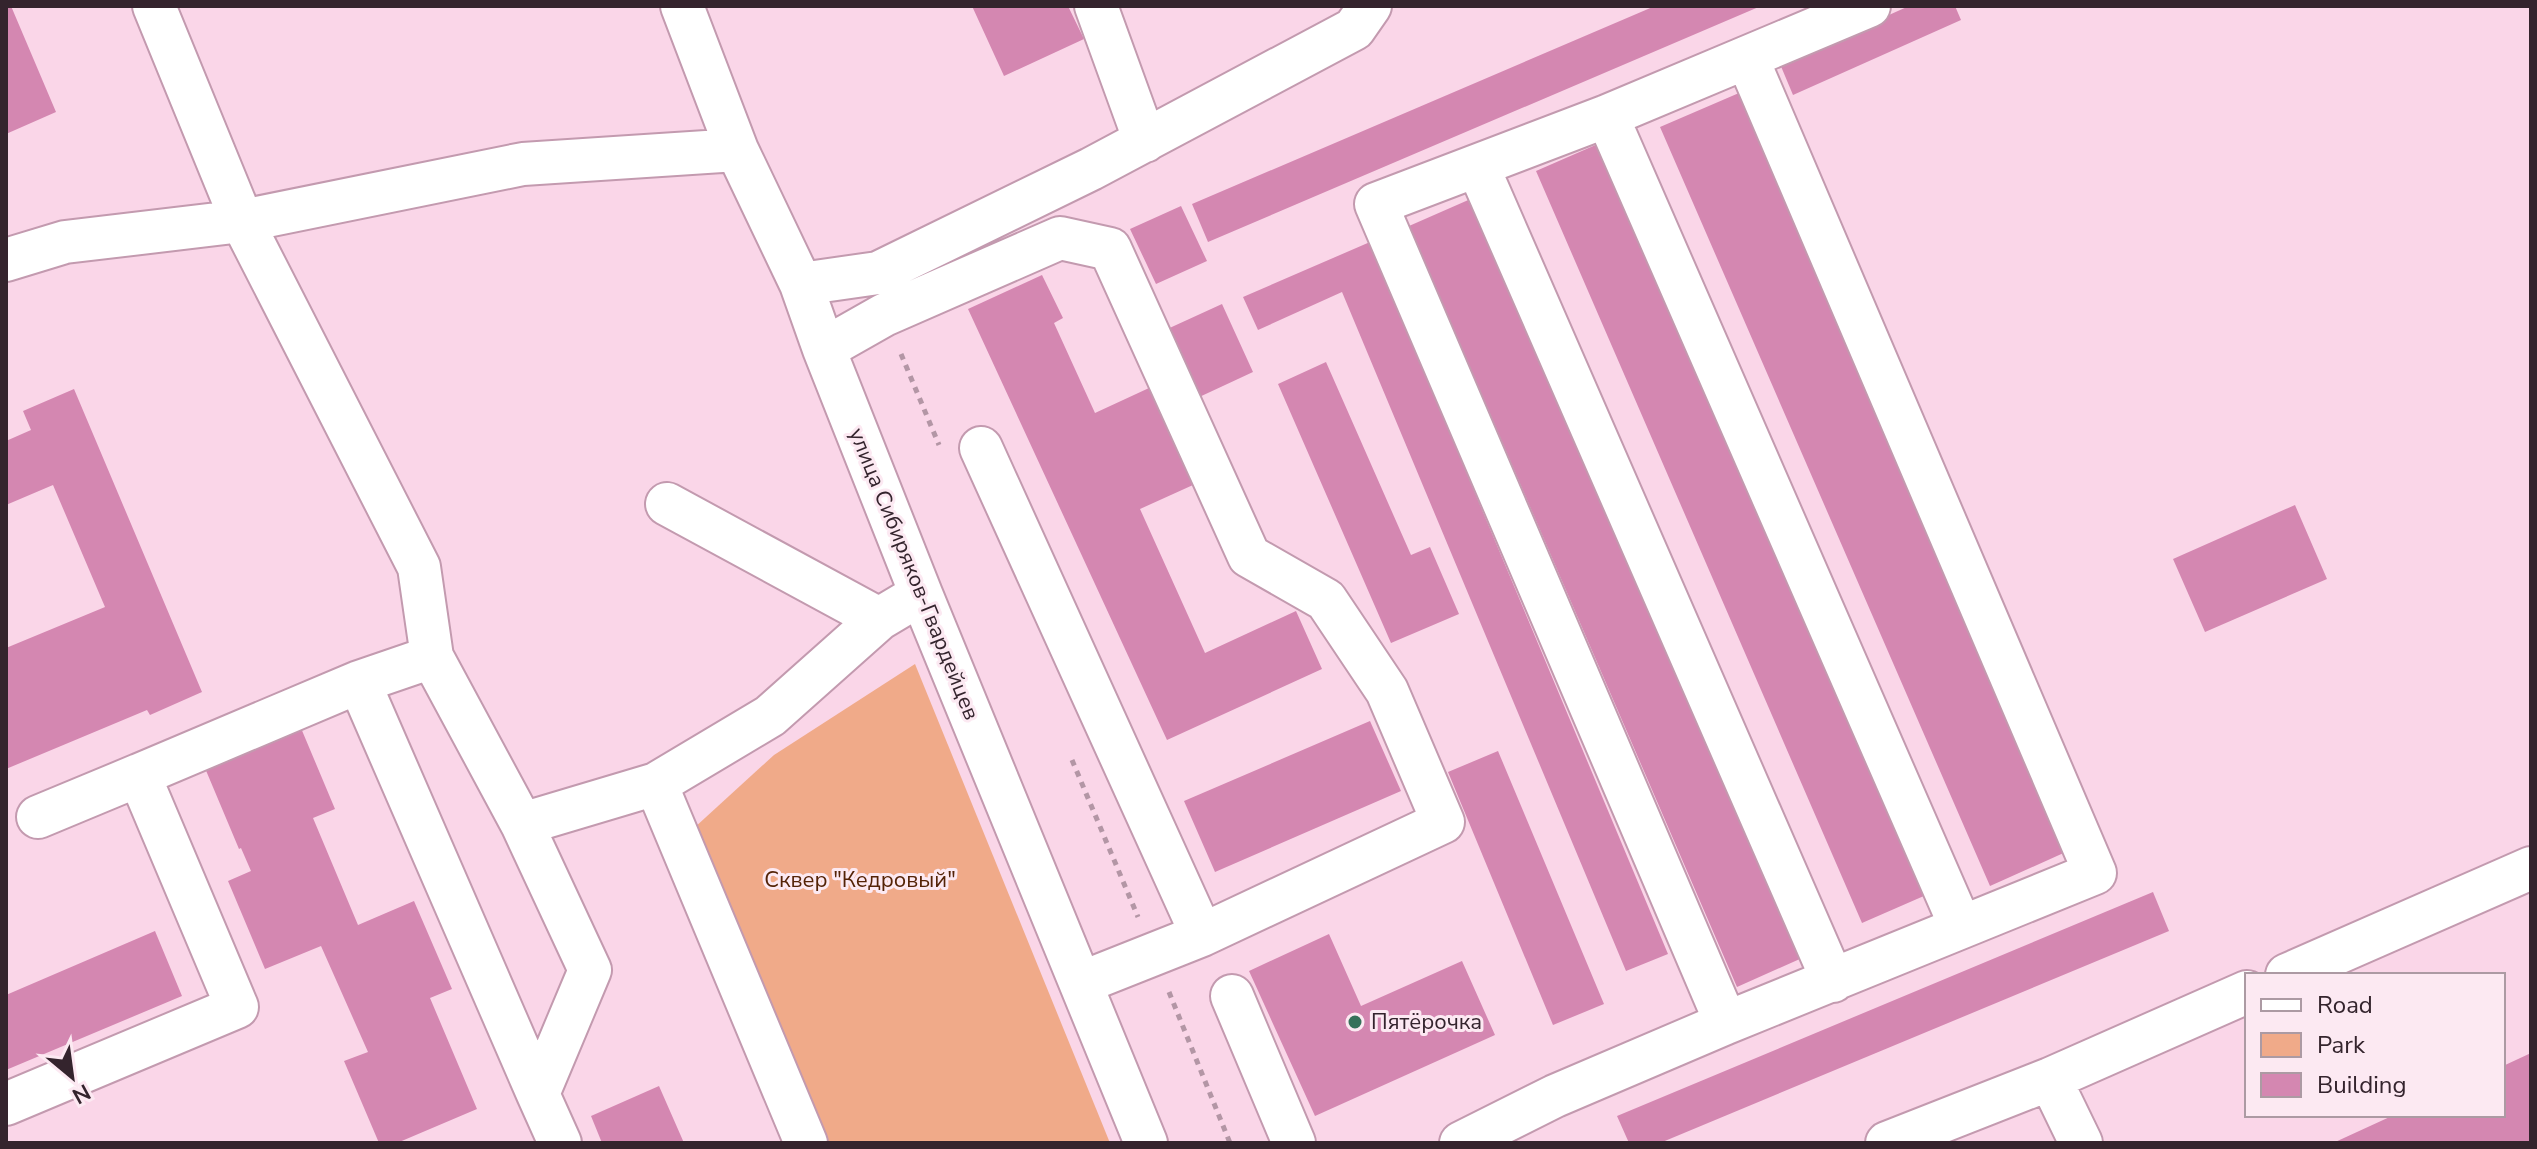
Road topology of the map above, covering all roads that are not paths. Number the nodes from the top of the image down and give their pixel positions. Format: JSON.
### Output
{"nodes":[{"id":1,"x":154,"y":6,"type":"edge"},
{"id":2,"x":682,"y":6,"type":"edge"},
{"id":3,"x":1096,"y":6,"type":"edge"},
{"id":4,"x":1370,"y":6,"type":"edge"},
{"id":5,"x":1869,"y":6,"type":"edge"},
{"id":6,"x":1747,"y":58,"type":"junction"},
{"id":7,"x":1607,"y":116,"type":"junction"},
{"id":8,"x":1145,"y":141,"type":"junction"},
{"id":9,"x":737,"y":150,"type":"junction"},
{"id":10,"x":1478,"y":167,"type":"junction"},
{"id":11,"x":242,"y":221,"type":"junction"},
{"id":12,"x":6,"y":260,"type":"edge"},
{"id":13,"x":801,"y":284,"type":"junction"},
{"id":14,"x":824,"y":349,"type":"junction"},
{"id":15,"x":981,"y":448,"type":"dead end"},
{"id":16,"x":667,"y":504,"type":"dead end"},
{"id":17,"x":921,"y":594,"type":"junction"},
{"id":18,"x":879,"y":619,"type":"junction"},
{"id":19,"x":432,"y":657,"type":"junction"},
{"id":20,"x":359,"y":682,"type":"junction"},
{"id":21,"x":139,"y":775,"type":"junction"},
{"id":22,"x":656,"y":784,"type":"junction"},
{"id":23,"x":38,"y":817,"type":"dead end"},
{"id":24,"x":522,"y":824,"type":"junction"},
{"id":25,"x":2531,"y":868,"type":"edge"},
{"id":26,"x":1961,"y":927,"type":"junction"},
{"id":27,"x":1202,"y":935,"type":"junction"},
{"id":28,"x":2292,"y":973,"type":"edge"},
{"id":29,"x":1833,"y":981,"type":"junction"},
{"id":30,"x":1081,"y":983,"type":"junction"},
{"id":31,"x":2245,"y":993,"type":"edge"},
{"id":32,"x":1232,"y":996,"type":"dead end"},
{"id":33,"x":1726,"y":1023,"type":"junction"},
{"id":34,"x":2050,"y":1079,"type":"junction"},
{"id":35,"x":538,"y":1094,"type":"junction"},
{"id":36,"x":6,"y":1104,"type":"edge"},
{"id":37,"x":560,"y":1143,"type":"edge"},
{"id":38,"x":806,"y":1143,"type":"edge"},
{"id":39,"x":1146,"y":1143,"type":"edge"},
{"id":40,"x":1294,"y":1143,"type":"edge"},
{"id":41,"x":1461,"y":1143,"type":"edge"},
{"id":42,"x":1887,"y":1143,"type":"edge"},
{"id":43,"x":2081,"y":1143,"type":"edge"}],
"edges":[{"from":1,"to":11,"type":"street"},
{"from":2,"to":9,"type":"street","name":"улица Сибиряков-Гвардейцев"},
{"from":3,"to":8,"type":"street"},
{"from":4,"to":8,"type":"street"},
{"from":5,"to":6,"type":"street"},
{"from":6,"to":7,"type":"street"},
{"from":6,"to":26,"type":"street"},
{"from":7,"to":10,"type":"street"},
{"from":7,"to":26,"type":"street"},
{"from":8,"to":13,"type":"street"},
{"from":9,"to":11,"type":"street"},
{"from":9,"to":13,"type":"street","name":"улица Сибиряков-Гвардейцев"},
{"from":10,"to":29,"type":"street"},
{"from":10,"to":33,"type":"street"},
{"from":11,"to":12,"type":"street"},
{"from":11,"to":19,"type":"street"},
{"from":13,"to":14,"type":"street","name":"улица Сибиряков-Гвардейцев"},
{"from":14,"to":17,"type":"street","name":"улица Сибиряков-Гвардейцев"},
{"from":14,"to":27,"type":"street"},
{"from":15,"to":27,"type":"street"},
{"from":16,"to":18,"type":"street"},
{"from":17,"to":18,"type":"street"},
{"from":17,"to":30,"type":"street","name":"улица Сибиряков-Гвардейцев"},
{"from":18,"to":22,"type":"street"},
{"from":19,"to":20,"type":"street"},
{"from":19,"to":24,"type":"street"},
{"from":20,"to":21,"type":"street"},
{"from":20,"to":35,"type":"street"},
{"from":21,"to":23,"type":"street"},
{"from":21,"to":36,"type":"street"},
{"from":22,"to":24,"type":"street"},
{"from":22,"to":38,"type":"street"},
{"from":24,"to":35,"type":"street"},
{"from":25,"to":28,"type":"street"},
{"from":26,"to":29,"type":"street"},
{"from":27,"to":30,"type":"street"},
{"from":29,"to":33,"type":"street"},
{"from":30,"to":39,"type":"street","name":"улица Сибиряков-Гвардейцев"},
{"from":31,"to":34,"type":"street"},
{"from":32,"to":40,"type":"street"},
{"from":33,"to":41,"type":"street"},
{"from":34,"to":42,"type":"street"},
{"from":34,"to":43,"type":"street"},
{"from":35,"to":37,"type":"street"}]}
